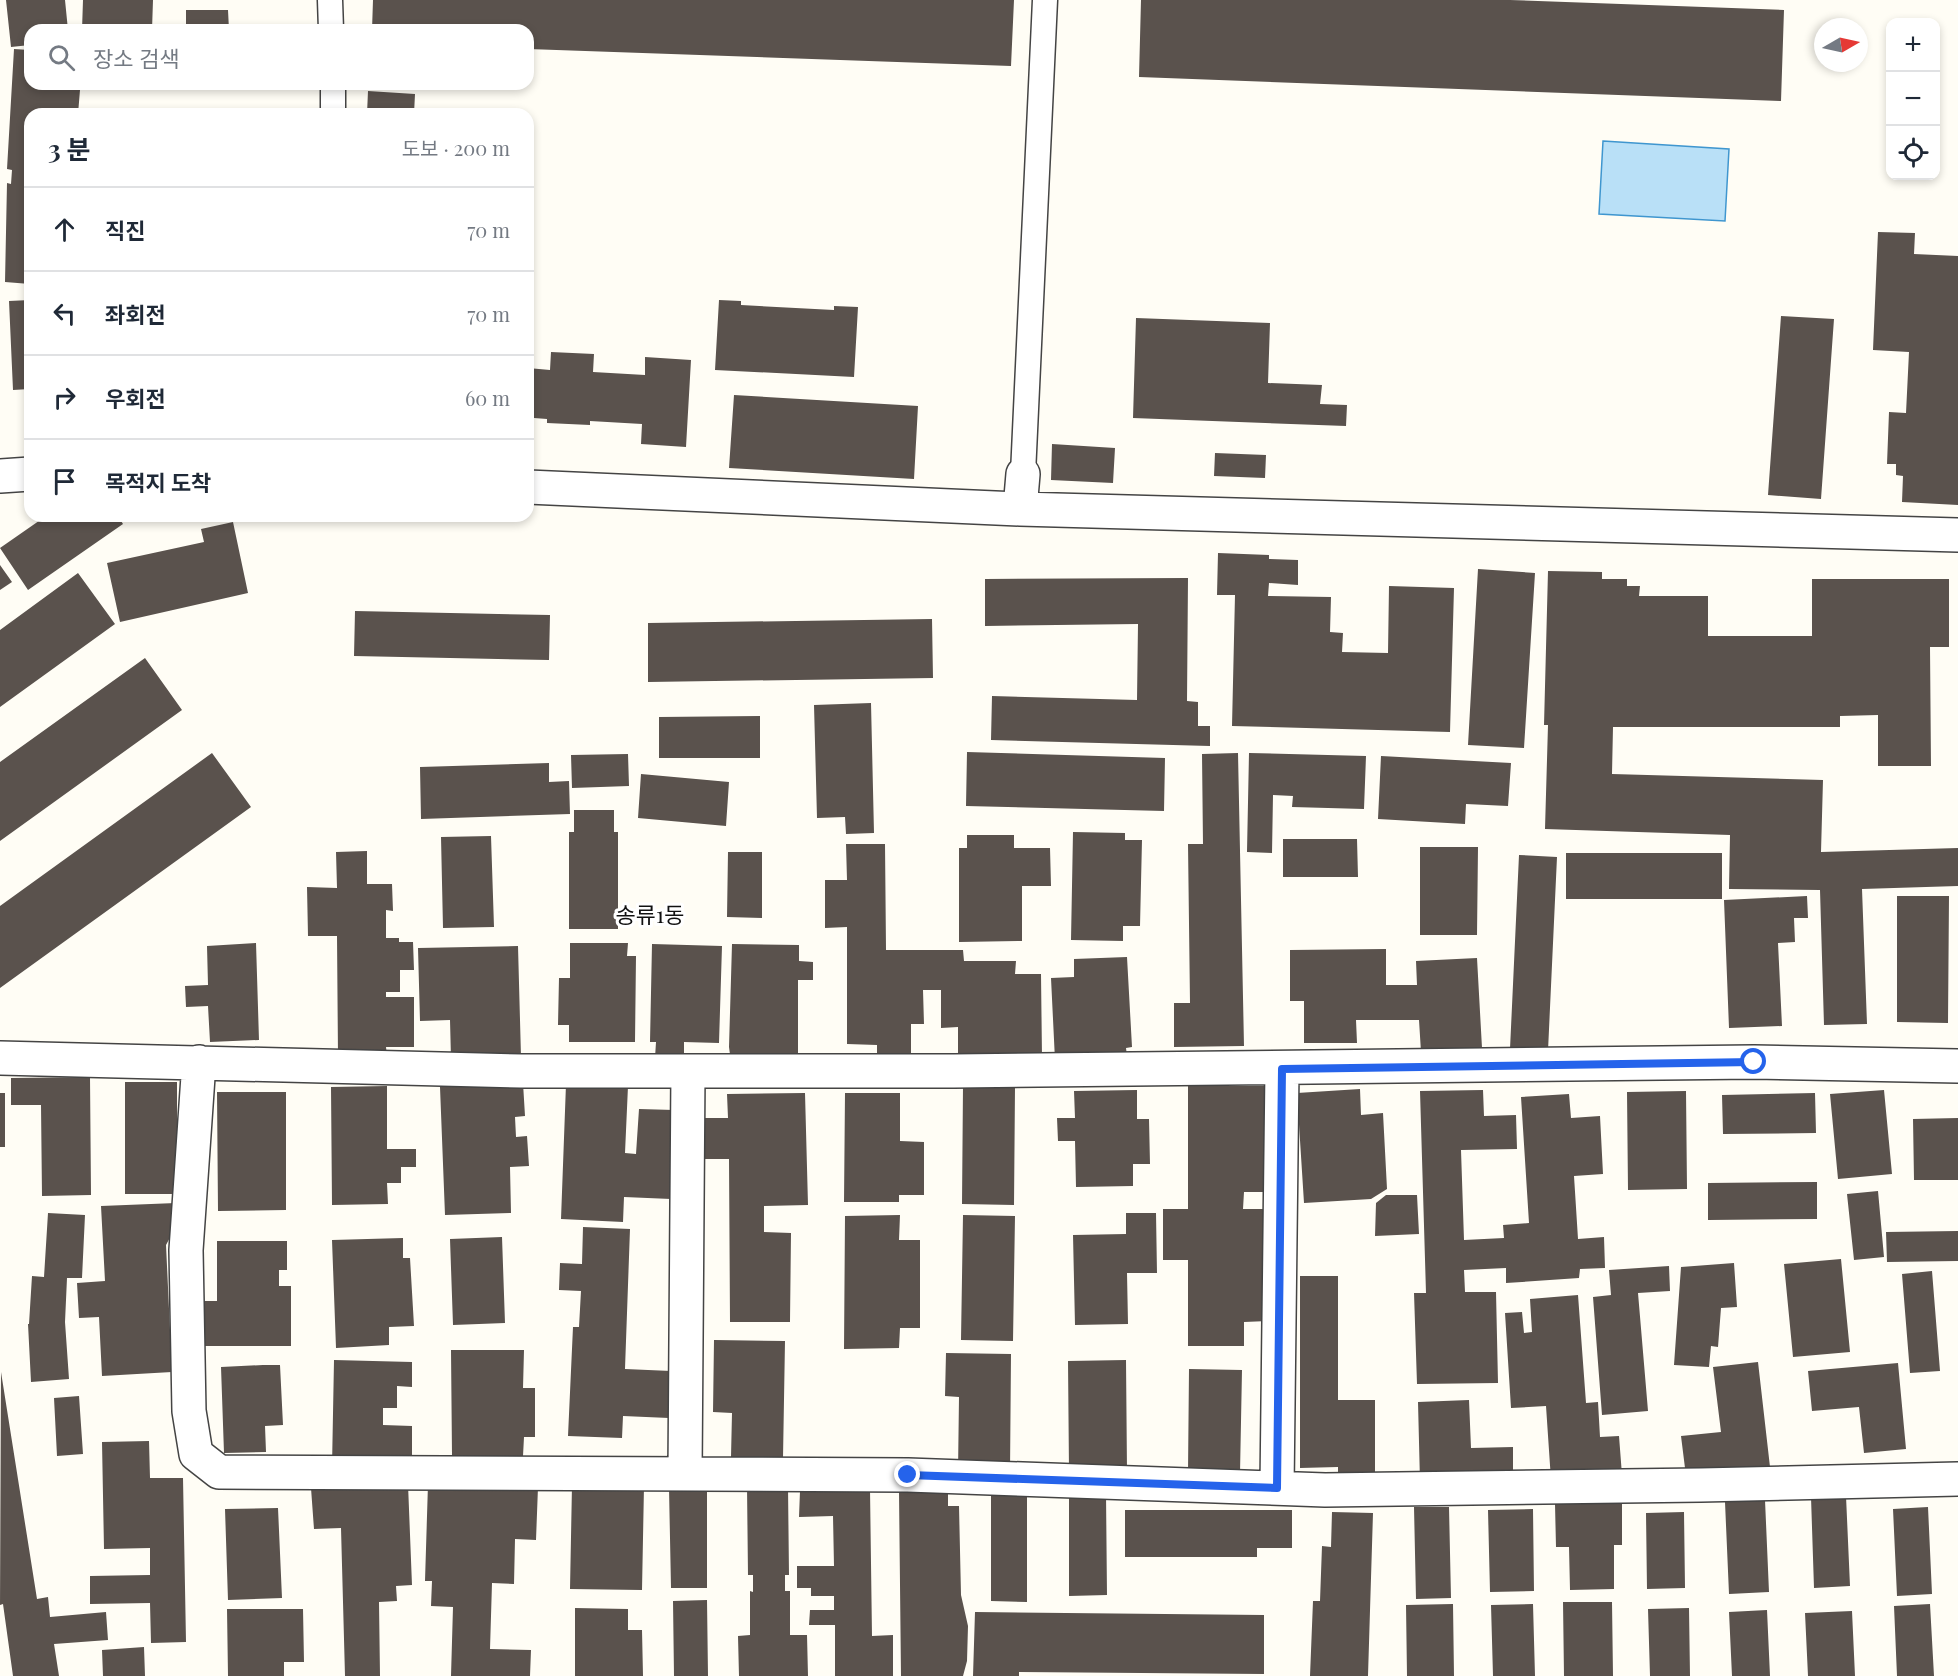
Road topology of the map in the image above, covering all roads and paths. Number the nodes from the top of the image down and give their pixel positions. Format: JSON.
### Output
{"nodes":[{"id":1,"x":330,"y":0,"type":"edge"},
{"id":2,"x":1045,"y":0,"type":"edge"},
{"id":3,"x":331,"y":24,"type":"edge"},
{"id":4,"x":333,"y":90,"type":"edge"},
{"id":5,"x":333,"y":108,"type":"edge"},
{"id":6,"x":24,"y":474,"type":"edge"},
{"id":7,"x":1023,"y":474,"type":"joint"},
{"id":8,"x":0,"y":476,"type":"edge"},
{"id":9,"x":534,"y":487,"type":"edge"},
{"id":10,"x":1020,"y":509,"type":"junction"},
{"id":11,"x":1958,"y":535,"type":"edge"},
{"id":12,"x":0,"y":1058,"type":"edge"},
{"id":13,"x":199,"y":1062,"type":"junction"},
{"id":14,"x":1958,"y":1066,"type":"edge"},
{"id":15,"x":1282,"y":1069,"type":"junction"},
{"id":16,"x":688,"y":1071,"type":"junction"},
{"id":17,"x":685,"y":1474,"type":"junction"},
{"id":18,"x":1958,"y":1479,"type":"edge"},
{"id":19,"x":1277,"y":1488,"type":"junction"}],
"edges":[{"from":1,"to":3,"type":"lane"},
{"from":2,"to":7,"type":"lane"},
{"from":4,"to":5,"type":"lane"},
{"from":6,"to":8,"type":"street"},
{"from":7,"to":10,"type":"street"},
{"from":9,"to":10,"type":"street"},
{"from":10,"to":11,"type":"street"},
{"from":12,"to":13,"type":"street"},
{"from":13,"to":16,"type":"street"},
{"from":13,"to":17,"type":"street"},
{"from":14,"to":15,"type":"street"},
{"from":15,"to":16,"type":"street"},
{"from":15,"to":19,"type":"street"},
{"from":16,"to":17,"type":"street"},
{"from":17,"to":19,"type":"street"},
{"from":18,"to":19,"type":"street"}]}
